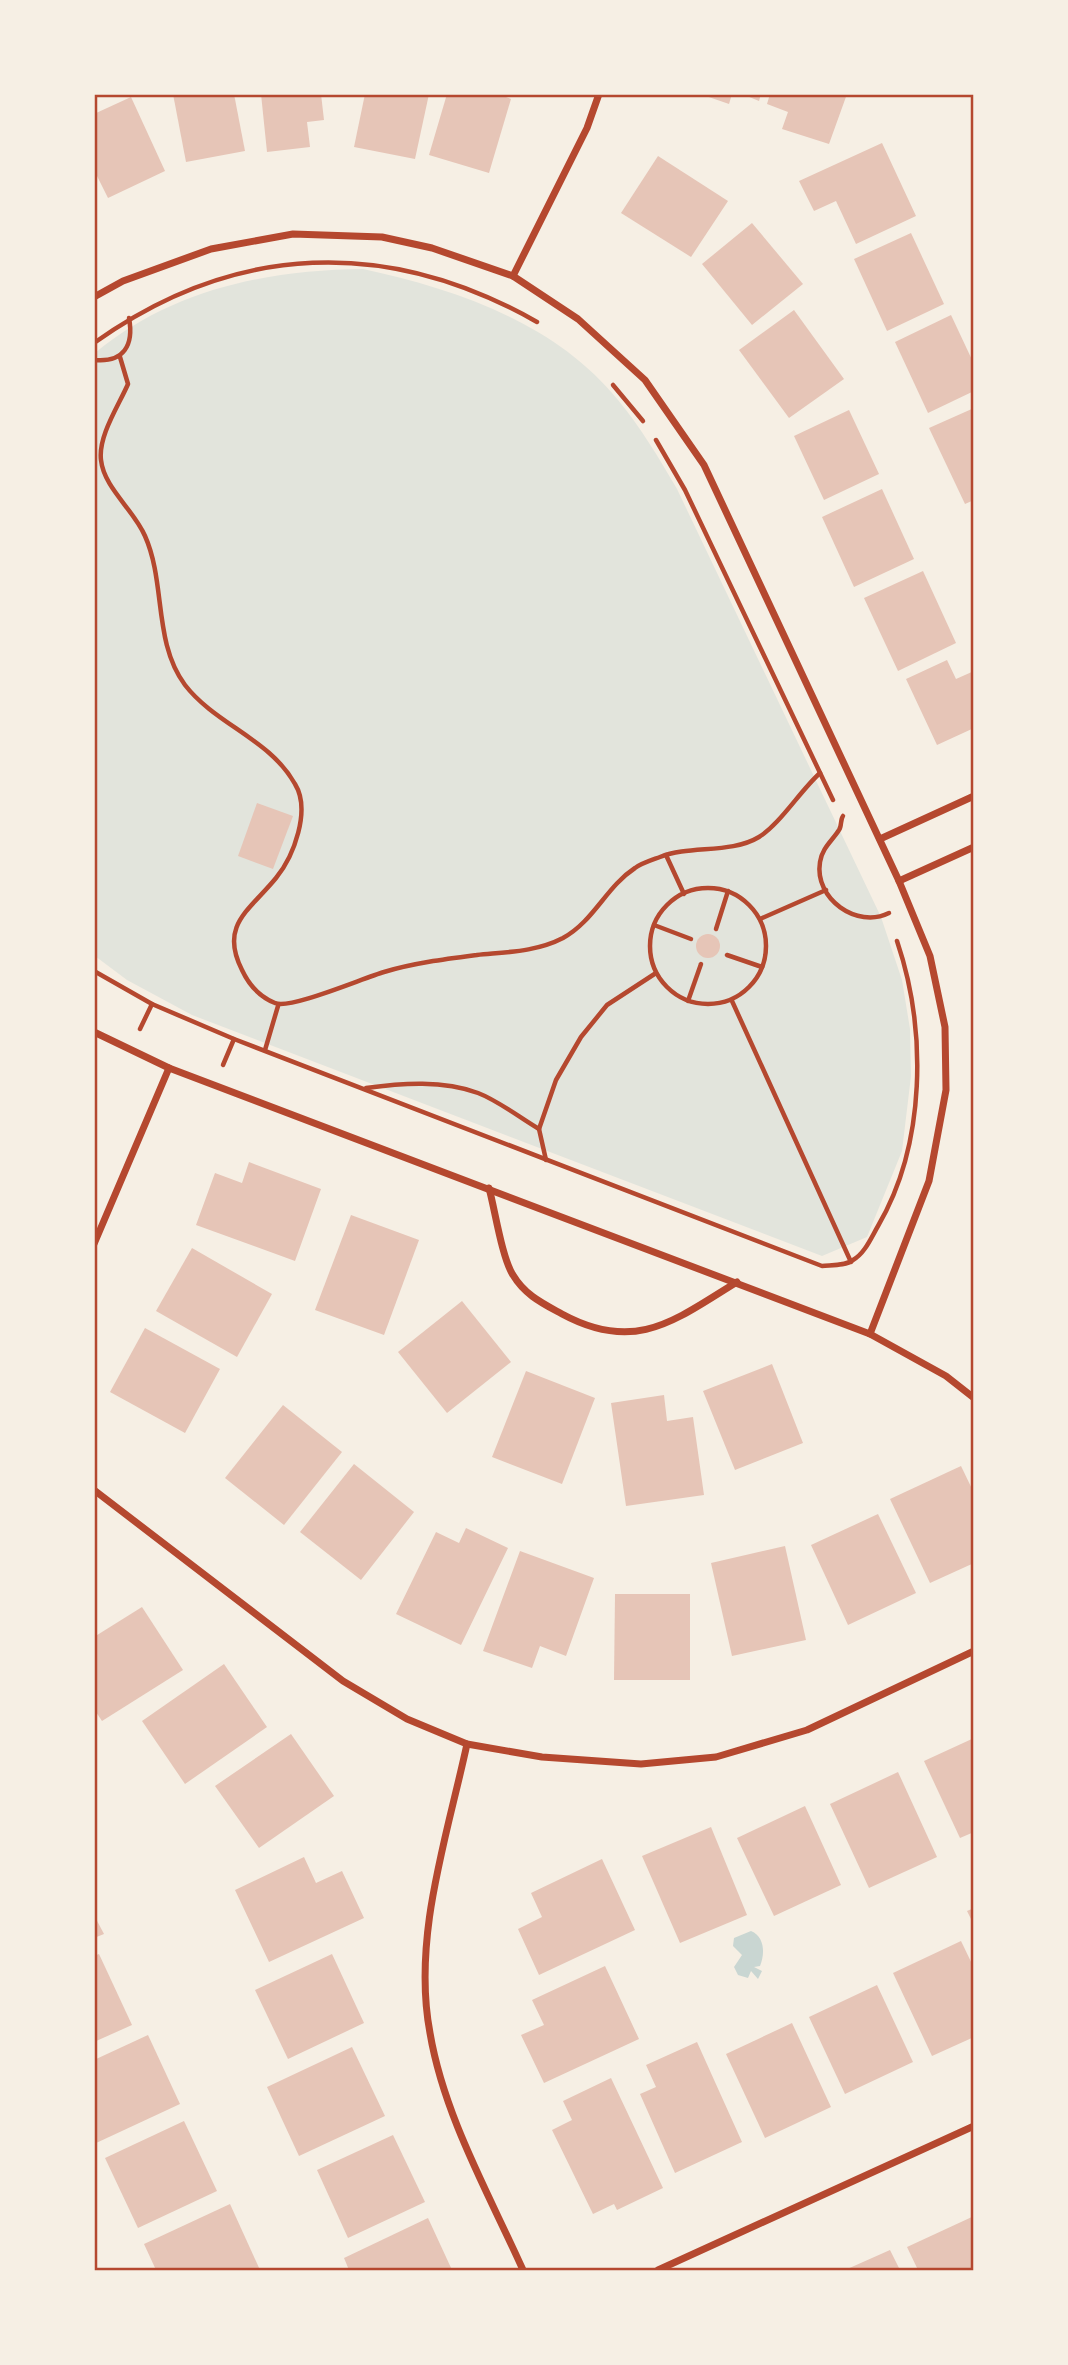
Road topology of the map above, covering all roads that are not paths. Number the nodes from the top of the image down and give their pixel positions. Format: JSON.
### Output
{"nodes":[{"id":1,"x":599,"y":94,"type":"edge"},
{"id":2,"x":513,"y":276,"type":"junction"},
{"id":3,"x":94,"y":297,"type":"edge"},
{"id":4,"x":974,"y":796,"type":"edge"},
{"id":5,"x":880,"y":839,"type":"junction"},
{"id":6,"x":974,"y":847,"type":"edge"},
{"id":7,"x":899,"y":881,"type":"junction"},
{"id":8,"x":94,"y":1032,"type":"edge"},
{"id":9,"x":169,"y":1068,"type":"junction"},
{"id":10,"x":489,"y":1188,"type":"junction"},
{"id":11,"x":94,"y":1244,"type":"edge"},
{"id":12,"x":737,"y":1282,"type":"junction"},
{"id":13,"x":870,"y":1334,"type":"junction"},
{"id":14,"x":974,"y":1398,"type":"edge"},
{"id":15,"x":94,"y":1490,"type":"edge"},
{"id":16,"x":974,"y":1651,"type":"edge"},
{"id":17,"x":467,"y":1744,"type":"junction"},
{"id":18,"x":974,"y":2126,"type":"edge"},
{"id":19,"x":523,"y":2270,"type":"edge"},
{"id":20,"x":658,"y":2270,"type":"edge"}],
"edges":[{"from":1,"to":2,"type":"street"},
{"from":2,"to":3,"type":"street"},
{"from":2,"to":5,"type":"street"},
{"from":4,"to":5,"type":"street"},
{"from":5,"to":7,"type":"street"},
{"from":6,"to":7,"type":"street"},
{"from":7,"to":13,"type":"street"},
{"from":8,"to":9,"type":"street"},
{"from":9,"to":10,"type":"street"},
{"from":9,"to":11,"type":"street"},
{"from":10,"to":12,"type":"street"},
{"from":10,"to":12,"type":"street"},
{"from":12,"to":13,"type":"street"},
{"from":13,"to":14,"type":"street"},
{"from":15,"to":17,"type":"street"},
{"from":16,"to":17,"type":"street"},
{"from":17,"to":19,"type":"street"},
{"from":18,"to":20,"type":"street"}]}
